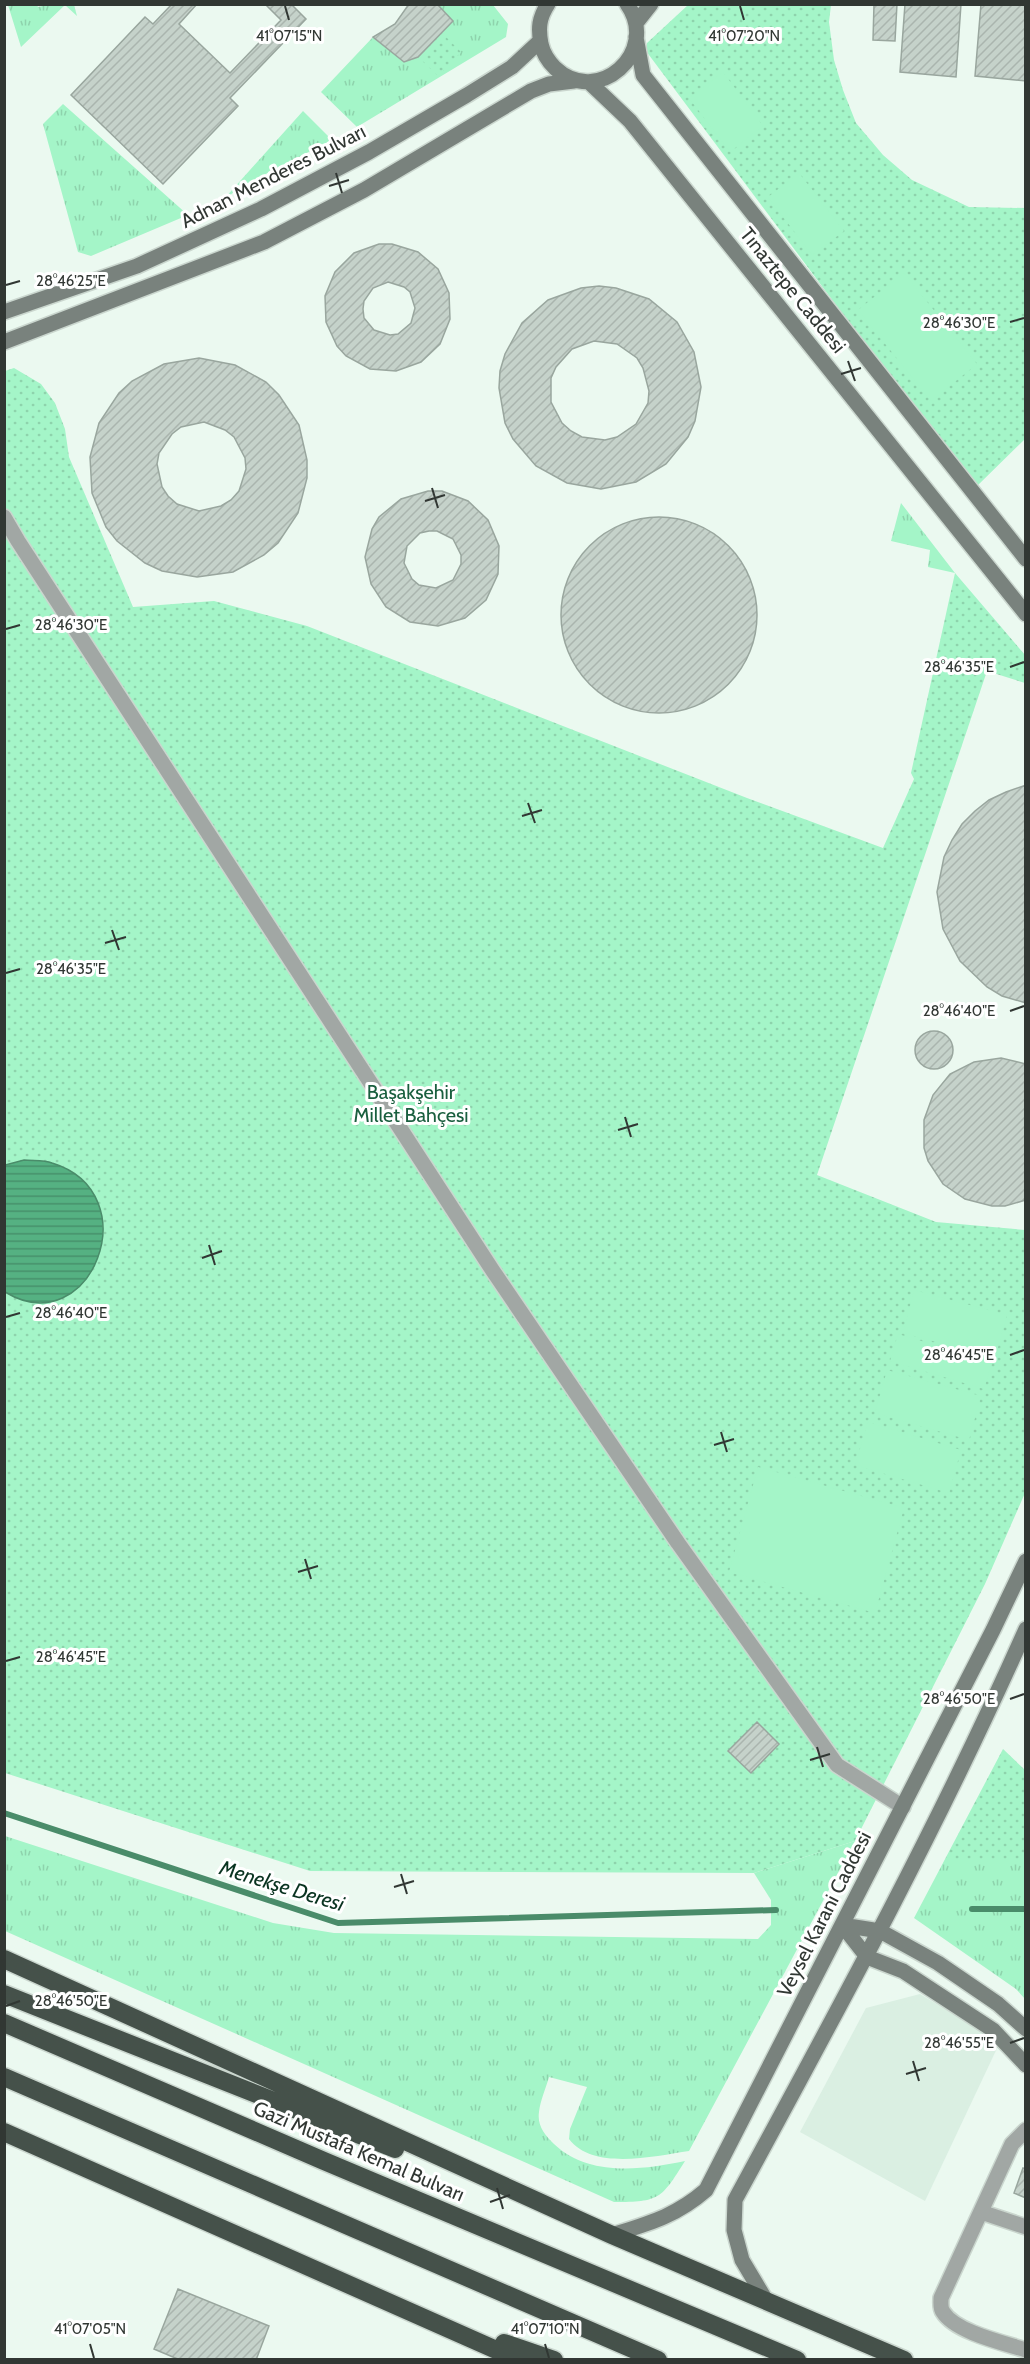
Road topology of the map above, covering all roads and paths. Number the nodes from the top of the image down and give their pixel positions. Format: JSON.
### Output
{"nodes":[{"id":1,"x":627,"y":4,"type":"edge"},
{"id":2,"x":651,"y":4,"type":"edge"},
{"id":3,"x":541,"y":9,"type":"edge"},
{"id":4,"x":636,"y":30,"type":"junction"},
{"id":5,"x":540,"y":41,"type":"junction"},
{"id":6,"x":582,"y":81,"type":"junction"},
{"id":7,"x":4,"y":312,"type":"edge"},
{"id":8,"x":4,"y":342,"type":"edge"},
{"id":9,"x":4,"y":517,"type":"edge"},
{"id":10,"x":1026,"y":559,"type":"edge"},
{"id":11,"x":1026,"y":614,"type":"edge"},
{"id":12,"x":1026,"y":1561,"type":"edge"},
{"id":13,"x":1026,"y":1629,"type":"edge"},
{"id":14,"x":903,"y":1807,"type":"junction"},
{"id":15,"x":842,"y":1925,"type":"junction"},
{"id":16,"x":880,"y":1931,"type":"junction"},
{"id":17,"x":867,"y":1957,"type":"junction"},
{"id":18,"x":4,"y":1959,"type":"edge"},
{"id":19,"x":4,"y":1994,"type":"edge"},
{"id":20,"x":4,"y":2023,"type":"edge"},
{"id":21,"x":1026,"y":2029,"type":"edge"},
{"id":22,"x":1026,"y":2065,"type":"edge"},
{"id":23,"x":4,"y":2077,"type":"edge"},
{"id":24,"x":1026,"y":2130,"type":"edge"},
{"id":25,"x":4,"y":2132,"type":"edge"},
{"id":26,"x":981,"y":2211,"type":"junction"},
{"id":27,"x":1026,"y":2227,"type":"edge"},
{"id":28,"x":612,"y":2235,"type":"junction"},
{"id":29,"x":767,"y":2302,"type":"junction"},
{"id":30,"x":415,"y":2312,"type":"junction"},
{"id":31,"x":1026,"y":2350,"type":"edge"},
{"id":32,"x":519,"y":2360,"type":"edge"},
{"id":33,"x":554,"y":2360,"type":"edge"},
{"id":34,"x":658,"y":2360,"type":"edge"},
{"id":35,"x":797,"y":2360,"type":"edge"},
{"id":36,"x":904,"y":2360,"type":"edge"}],
"edges":[{"from":1,"to":4,"type":"street","name":"Tınaztepe Caddesi"},
{"from":2,"to":4,"type":"street"},
{"from":3,"to":5,"type":"street"},
{"from":4,"to":6,"type":"street"},
{"from":4,"to":10,"type":"street","name":"Tınaztepe Caddesi"},
{"from":5,"to":6,"type":"street","name":"Tınaztepe Caddesi"},
{"from":5,"to":7,"type":"street","name":"Adnan Menderes Bulvarı"},
{"from":6,"to":8,"type":"street"},
{"from":6,"to":11,"type":"street","name":"Tınaztepe Caddesi"},
{"from":9,"to":14,"type":"street"},
{"from":12,"to":14,"type":"street","name":"Veysel Karani Caddesi"},
{"from":13,"to":16,"type":"street"},
{"from":14,"to":15,"type":"street","name":"Veysel Karani Caddesi"},
{"from":15,"to":16,"type":"street"},
{"from":15,"to":17,"type":"street"},
{"from":15,"to":28,"type":"street","name":"Veysel Karani Caddesi"},
{"from":16,"to":17,"type":"street"},
{"from":16,"to":21,"type":"street"},
{"from":17,"to":22,"type":"street"},
{"from":17,"to":29,"type":"street"},
{"from":18,"to":28,"type":"highway"},
{"from":19,"to":28,"type":"highway"},
{"from":20,"to":35,"type":"highway","name":"Gazi Mustafa Kemal Bulvarı"},
{"from":23,"to":34,"type":"highway"},
{"from":24,"to":26,"type":"street"},
{"from":25,"to":30,"type":"highway"},
{"from":26,"to":27,"type":"street"},
{"from":26,"to":31,"type":"street"},
{"from":28,"to":29,"type":"highway"},
{"from":29,"to":36,"type":"highway"},
{"from":30,"to":32,"type":"highway"},
{"from":30,"to":33,"type":"highway"}]}
